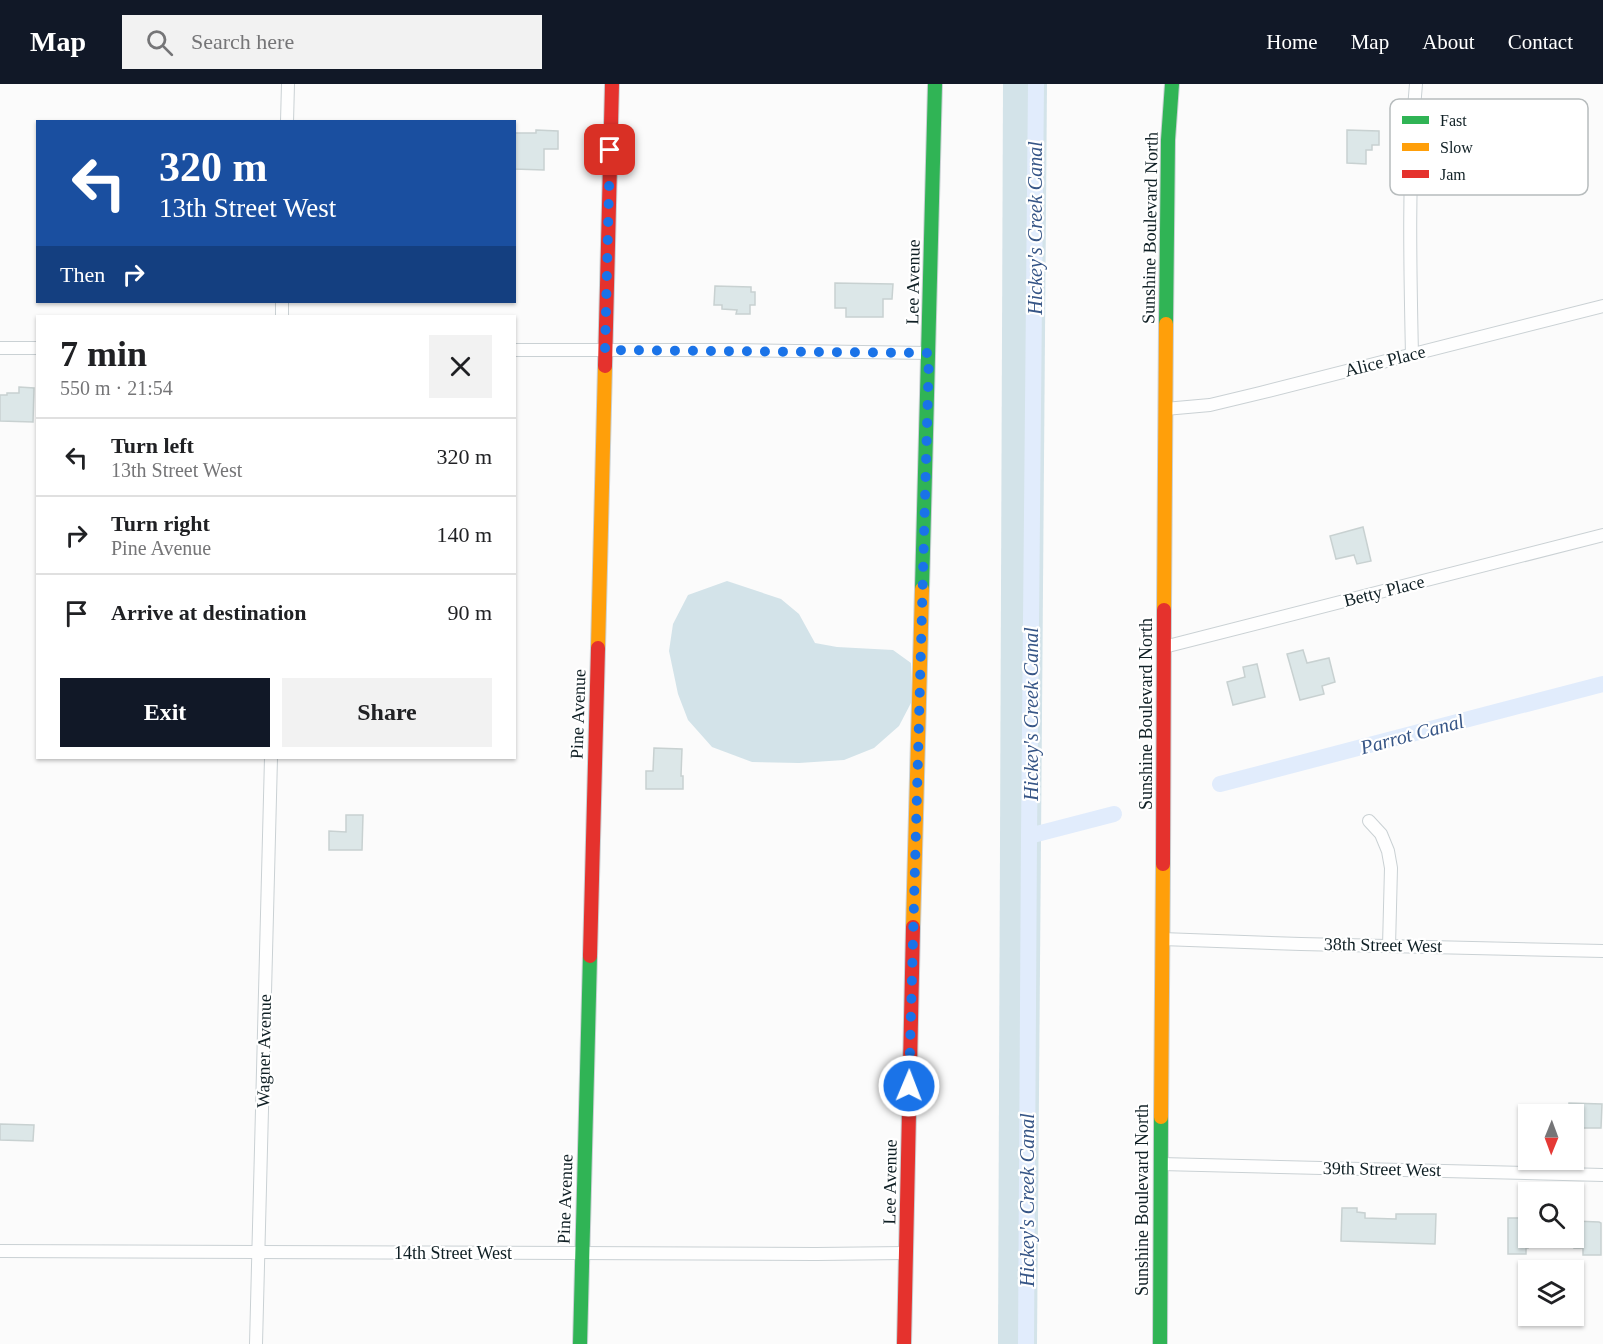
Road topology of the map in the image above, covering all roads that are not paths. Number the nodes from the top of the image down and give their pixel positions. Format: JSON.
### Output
{"nodes":[{"id":1,"x":288,"y":84,"type":"edge"},
{"id":2,"x":612,"y":84,"type":"edge"},
{"id":3,"x":935,"y":84,"type":"edge"},
{"id":4,"x":1173,"y":84,"type":"edge"},
{"id":5,"x":1416,"y":84,"type":"edge"},
{"id":6,"x":1415,"y":99,"type":"edge"},
{"id":7,"x":287,"y":120,"type":"edge"},
{"id":8,"x":1411,"y":195,"type":"edge"},
{"id":9,"x":1603,"y":306,"type":"edge"},
{"id":10,"x":0,"y":348,"type":"edge"},
{"id":11,"x":36,"y":348,"type":"edge"},
{"id":12,"x":516,"y":350,"type":"edge"},
{"id":13,"x":605,"y":350,"type":"junction"},
{"id":14,"x":929,"y":353,"type":"junction"},
{"id":15,"x":1412,"y":354,"type":"junction"},
{"id":16,"x":1166,"y":409,"type":"junction"},
{"id":17,"x":1603,"y":535,"type":"edge"},
{"id":18,"x":1164,"y":647,"type":"junction"},
{"id":19,"x":271,"y":759,"type":"edge"},
{"id":20,"x":1369,"y":821,"type":"dead end"},
{"id":21,"x":1162,"y":939,"type":"junction"},
{"id":22,"x":1389,"y":946,"type":"junction"},
{"id":23,"x":1603,"y":951,"type":"edge"},
{"id":24,"x":1161,"y":1164,"type":"junction"},
{"id":25,"x":1603,"y":1175,"type":"edge"},
{"id":26,"x":0,"y":1251,"type":"edge"},
{"id":27,"x":258,"y":1252,"type":"junction"},
{"id":28,"x":581,"y":1253,"type":"junction"},
{"id":29,"x":906,"y":1253,"type":"junction"},
{"id":30,"x":256,"y":1344,"type":"edge"},
{"id":31,"x":580,"y":1344,"type":"edge"},
{"id":32,"x":904,"y":1344,"type":"edge"},
{"id":33,"x":1160,"y":1344,"type":"edge"}],
"edges":[{"from":1,"to":7,"type":"street"},
{"from":2,"to":13,"type":"street","name":"Pine Avenue"},
{"from":3,"to":14,"type":"street","name":"Lee Avenue"},
{"from":4,"to":16,"type":"street","name":"Sunshine Boulevard North"},
{"from":5,"to":6,"type":"street"},
{"from":8,"to":15,"type":"street"},
{"from":9,"to":15,"type":"street","name":"Alice Place"},
{"from":10,"to":11,"type":"street"},
{"from":12,"to":13,"type":"street"},
{"from":13,"to":14,"type":"street"},
{"from":13,"to":28,"type":"street","name":"Pine Avenue"},
{"from":14,"to":29,"type":"street","name":"Lee Avenue"},
{"from":15,"to":16,"type":"street","name":"Alice Place"},
{"from":16,"to":18,"type":"street","name":"Sunshine Boulevard North"},
{"from":17,"to":18,"type":"street","name":"Betty Place"},
{"from":18,"to":21,"type":"street","name":"Sunshine Boulevard North"},
{"from":19,"to":27,"type":"street","name":"Wagner Avenue"},
{"from":20,"to":22,"type":"street"},
{"from":21,"to":22,"type":"street","name":"38th Street West"},
{"from":21,"to":24,"type":"street","name":"Sunshine Boulevard North"},
{"from":22,"to":23,"type":"street","name":"38th Street West"},
{"from":24,"to":25,"type":"street","name":"39th Street West"},
{"from":24,"to":33,"type":"street","name":"Sunshine Boulevard North"},
{"from":26,"to":27,"type":"street","name":"14th Street West"},
{"from":27,"to":28,"type":"street","name":"14th Street West"},
{"from":27,"to":30,"type":"street","name":"Wagner Avenue"},
{"from":28,"to":29,"type":"street","name":"14th Street West"},
{"from":28,"to":31,"type":"street","name":"Pine Avenue"},
{"from":29,"to":32,"type":"street","name":"Lee Avenue"}]}
